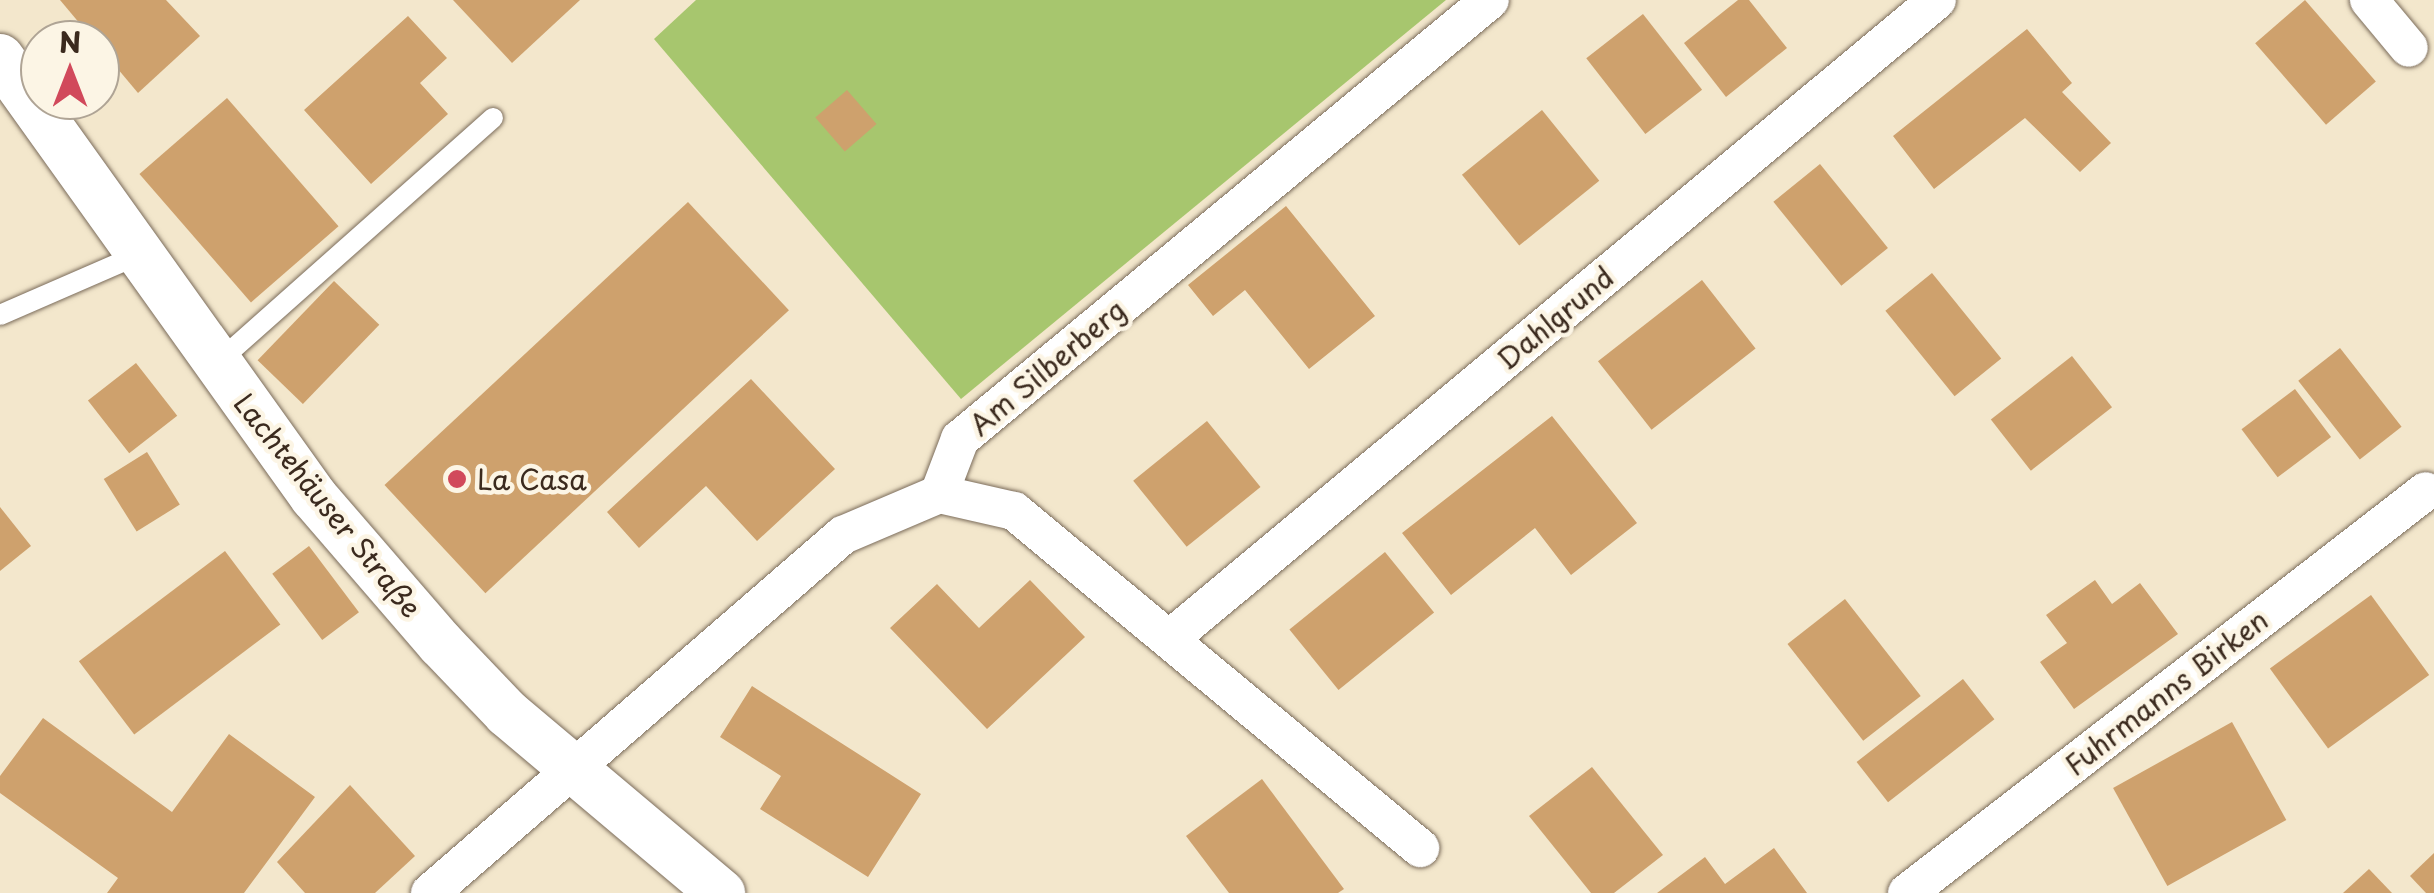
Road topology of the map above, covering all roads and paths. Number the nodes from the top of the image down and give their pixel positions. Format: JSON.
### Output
{"nodes":[{"id":1,"x":1490,"y":0,"type":"edge"},
{"id":2,"x":1937,"y":0,"type":"edge"},
{"id":3,"x":2369,"y":0,"type":"edge"},
{"id":4,"x":2410,"y":48,"type":"dead end"},
{"id":5,"x":0,"y":58,"type":"edge"},
{"id":6,"x":493,"y":118,"type":"dead end"},
{"id":7,"x":141,"y":253,"type":"junction"},
{"id":8,"x":0,"y":315,"type":"edge"},
{"id":9,"x":216,"y":364,"type":"junction"},
{"id":10,"x":2426,"y":491,"type":"dead end"},
{"id":11,"x":939,"y":494,"type":"junction"},
{"id":12,"x":1172,"y":636,"type":"junction"},
{"id":13,"x":575,"y":773,"type":"junction"},
{"id":14,"x":1420,"y":848,"type":"dead end"},
{"id":15,"x":430,"y":893,"type":"edge"},
{"id":16,"x":721,"y":893,"type":"edge"},
{"id":17,"x":1907,"y":893,"type":"edge"}],
"edges":[{"from":1,"to":11,"type":"street","name":"Am Silberberg"},
{"from":2,"to":12,"type":"street","name":"Dahlgrund"},
{"from":3,"to":4,"type":"street"},
{"from":5,"to":7,"type":"street","name":"Lachtehäuser Straße"},
{"from":6,"to":9,"type":"lane"},
{"from":7,"to":8,"type":"lane"},
{"from":7,"to":9,"type":"street","name":"Lachtehäuser Straße"},
{"from":9,"to":13,"type":"street","name":"Lachtehäuser Straße"},
{"from":10,"to":17,"type":"street","name":"Fuhrmanns Birken"},
{"from":11,"to":12,"type":"street"},
{"from":11,"to":13,"type":"street"},
{"from":12,"to":14,"type":"street"},
{"from":13,"to":15,"type":"street"},
{"from":13,"to":16,"type":"street","name":"Lachtehäuser Straße"}]}
